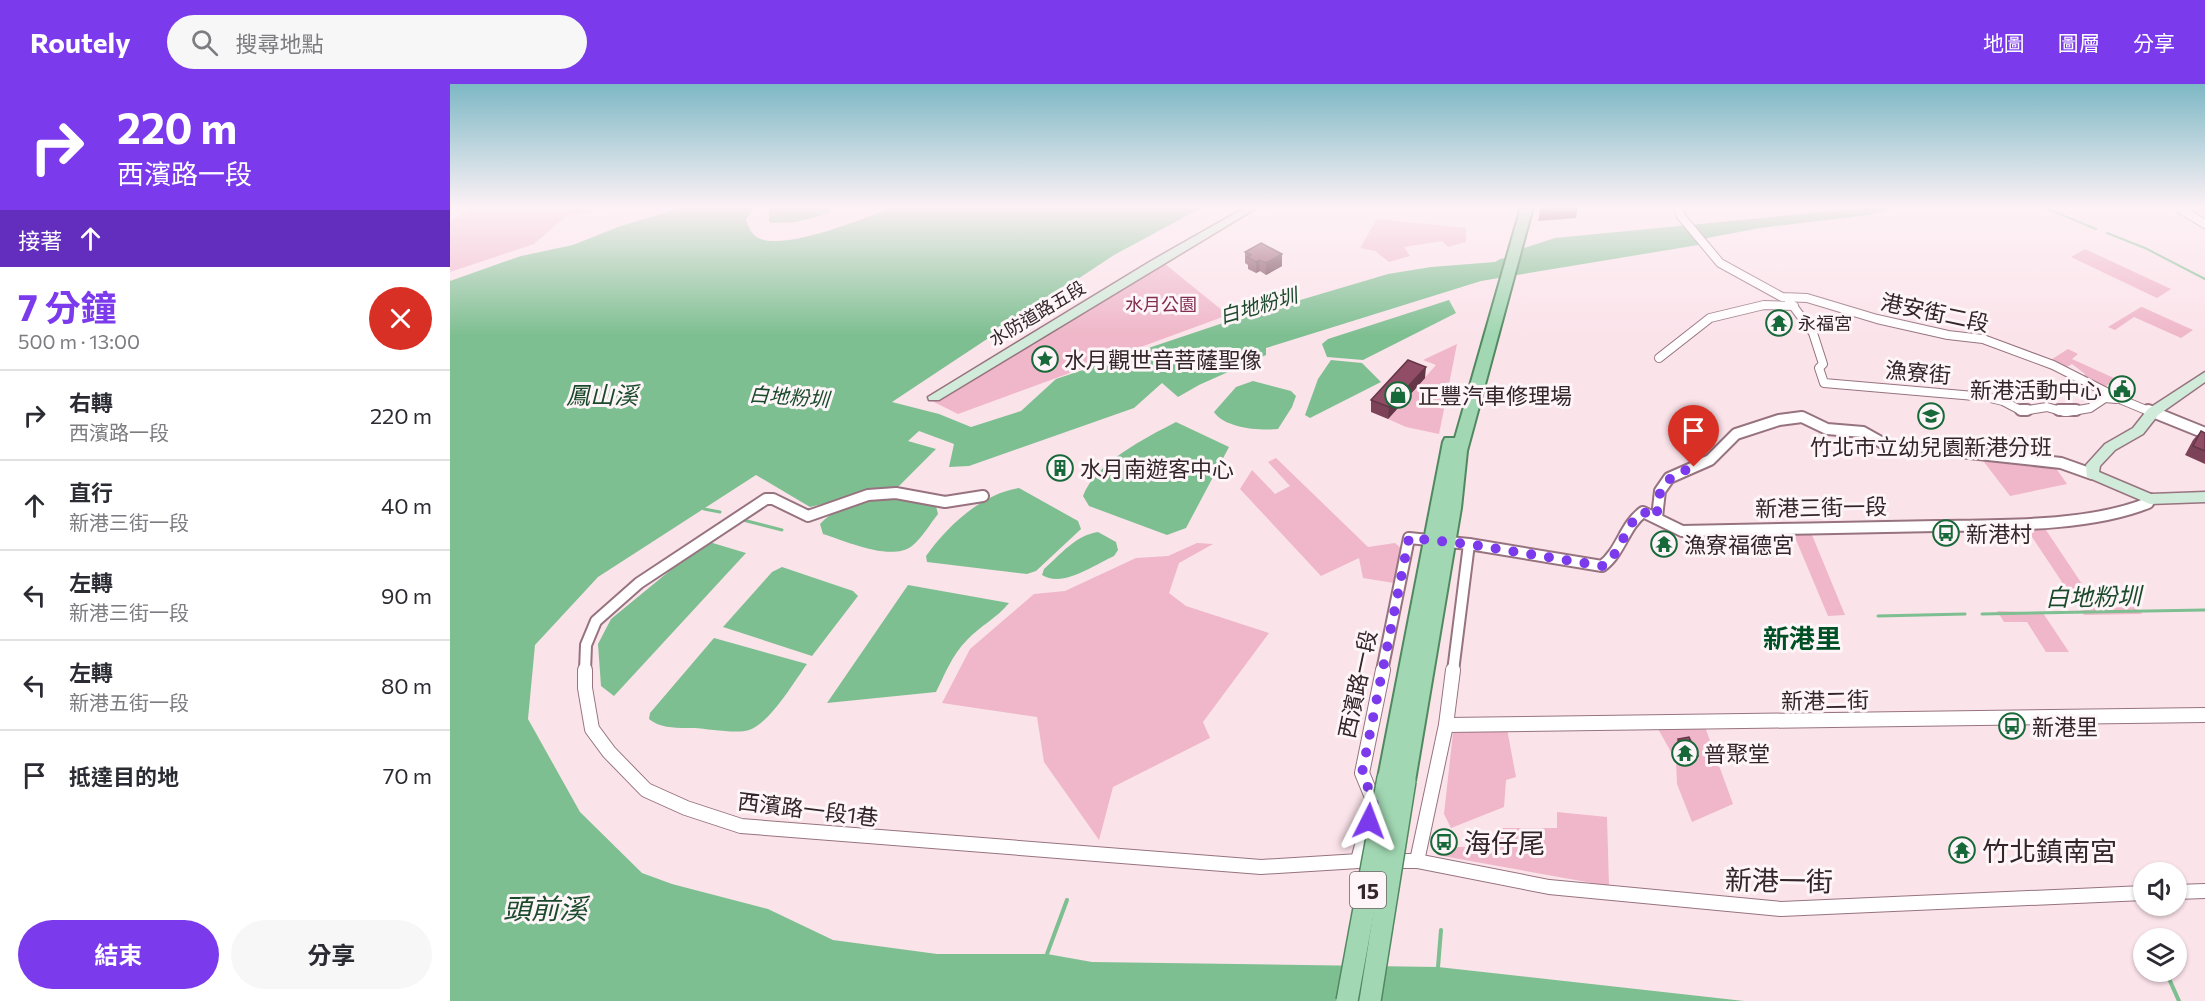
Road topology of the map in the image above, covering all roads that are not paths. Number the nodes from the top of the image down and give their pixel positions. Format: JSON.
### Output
{"nodes":[{"id":1,"x":1178,"y":250,"type":"edge"},
{"id":2,"x":1509,"y":250,"type":"edge"},
{"id":3,"x":1510,"y":250,"type":"edge"},
{"id":4,"x":1709,"y":250,"type":"edge"},
{"id":5,"x":1508,"y":255,"type":"junction"},
{"id":6,"x":1791,"y":302,"type":"junction"},
{"id":7,"x":1659,"y":358,"type":"dead end"},
{"id":8,"x":2205,"y":376,"type":"edge"},
{"id":9,"x":934,"y":397,"type":"dead end"},
{"id":10,"x":2122,"y":400,"type":"junction"},
{"id":11,"x":2153,"y":412,"type":"junction"},
{"id":12,"x":2205,"y":433,"type":"edge"},
{"id":13,"x":2092,"y":474,"type":"junction"},
{"id":14,"x":983,"y":496,"type":"dead end"},
{"id":15,"x":2205,"y":497,"type":"edge"},
{"id":16,"x":2150,"y":499,"type":"junction"},
{"id":17,"x":1657,"y":517,"type":"junction"},
{"id":18,"x":1440,"y":542,"type":"junction"},
{"id":19,"x":1468,"y":544,"type":"junction"},
{"id":20,"x":2205,"y":715,"type":"edge"},
{"id":21,"x":1446,"y":725,"type":"junction"},
{"id":22,"x":1397,"y":780,"type":"junction"},
{"id":23,"x":1358,"y":860,"type":"junction"},
{"id":24,"x":1417,"y":861,"type":"junction"},
{"id":25,"x":2205,"y":891,"type":"edge"},
{"id":26,"x":2187,"y":892,"type":"edge"},
{"id":27,"x":2133,"y":893,"type":"edge"},
{"id":28,"x":1347,"y":1001,"type":"edge"},
{"id":29,"x":1370,"y":1001,"type":"edge"}],
"edges":[{"from":1,"to":9,"type":"street","name":"水防道路五段"},
{"from":2,"to":5,"type":"main road","number":"15"},
{"from":3,"to":5,"type":"main road","number":"15"},
{"from":4,"to":6,"type":"street","name":"港安街二段"},
{"from":5,"to":18,"type":"main road","name":"西濱路一段","number":"15"},
{"from":6,"to":7,"type":"street"},
{"from":6,"to":10,"type":"street","name":"港安街二段"},
{"from":6,"to":10,"type":"street","name":"漁寮街"},
{"from":8,"to":11,"type":"street"},
{"from":10,"to":11,"type":"street","name":"港安街二段"},
{"from":11,"to":12,"type":"street","name":"港安街二段"},
{"from":11,"to":13,"type":"street"},
{"from":13,"to":16,"type":"street"},
{"from":13,"to":17,"type":"street"},
{"from":14,"to":23,"type":"street","name":"西濱路一段1巷"},
{"from":15,"to":16,"type":"street","name":"新港三街一段"},
{"from":16,"to":17,"type":"street","name":"新港三街一段"},
{"from":17,"to":19,"type":"street"},
{"from":18,"to":19,"type":"street","name":"西濱路一段"},
{"from":18,"to":22,"type":"main road","name":"西濱路一段","number":"15"},
{"from":18,"to":23,"type":"street","name":"西濱路一段"},
{"from":19,"to":21,"type":"street"},
{"from":20,"to":21,"type":"street","name":"新港二街"},
{"from":21,"to":24,"type":"street"},
{"from":22,"to":28,"type":"main road","number":"15","bridge":true},
{"from":22,"to":29,"type":"main road","number":"15","bridge":true},
{"from":23,"to":24,"type":"street","name":"西濱路一段1巷"},
{"from":24,"to":27,"type":"street","name":"新港一街"},
{"from":25,"to":26,"type":"street"}]}
